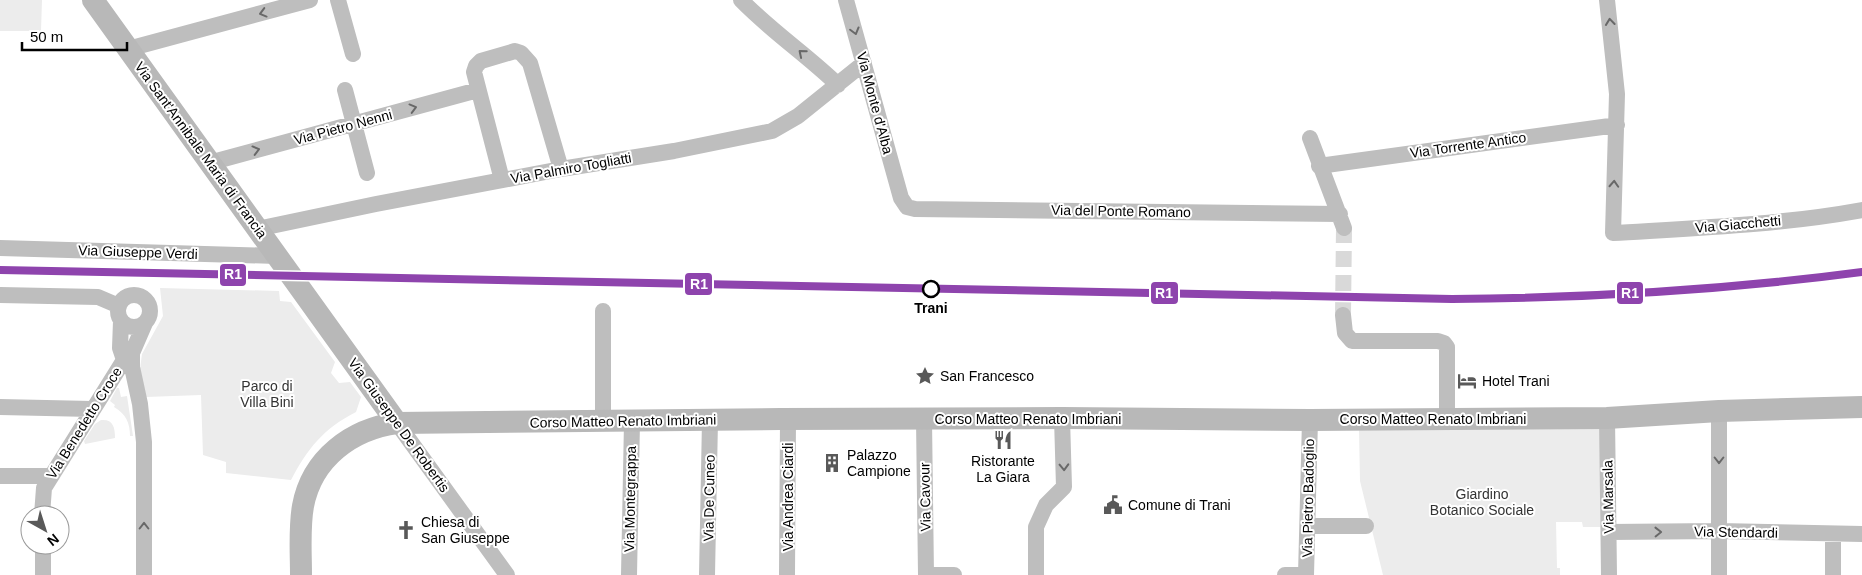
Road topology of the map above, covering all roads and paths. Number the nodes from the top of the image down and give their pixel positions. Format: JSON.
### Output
{"nodes":[{"id":1,"x":93,"y":0,"type":"edge"},
{"id":2,"x":310,"y":0,"type":"edge"},
{"id":3,"x":338,"y":0,"type":"edge"},
{"id":4,"x":741,"y":0,"type":"edge"},
{"id":5,"x":846,"y":0,"type":"edge"},
{"id":6,"x":1607,"y":0,"type":"edge"},
{"id":7,"x":128,"y":49,"type":"junction"},
{"id":8,"x":353,"y":54,"type":"dead end"},
{"id":9,"x":864,"y":63,"type":"junction"},
{"id":10,"x":838,"y":85,"type":"junction"},
{"id":11,"x":345,"y":90,"type":"dead end"},
{"id":12,"x":478,"y":90,"type":"junction"},
{"id":13,"x":354,"y":124,"type":"junction"},
{"id":14,"x":1617,"y":125,"type":"junction"},
{"id":15,"x":1310,"y":138,"type":"dead end"},
{"id":16,"x":209,"y":163,"type":"junction"},
{"id":17,"x":1319,"y":166,"type":"junction"},
{"id":18,"x":561,"y":169,"type":"junction"},
{"id":19,"x":366,"y":173,"type":"dead end"},
{"id":20,"x":502,"y":180,"type":"junction"},
{"id":21,"x":904,"y":205,"type":"joint"},
{"id":22,"x":1862,"y":210,"type":"edge"},
{"id":23,"x":257,"y":229,"type":"junction"},
{"id":24,"x":0,"y":248,"type":"edge"},
{"id":25,"x":276,"y":256,"type":"junction"},
{"id":26,"x":291,"y":276,"type":"joint"},
{"id":27,"x":0,"y":294,"type":"edge"},
{"id":28,"x":602,"y":311,"type":"dead end"},
{"id":29,"x":120,"y":314,"type":"junction"},
{"id":30,"x":1343,"y":314,"type":"tunnel mouth"},
{"id":31,"x":145,"y":323,"type":"junction"},
{"id":32,"x":128,"y":357,"type":"junction"},
{"id":33,"x":0,"y":407,"type":"edge"},
{"id":34,"x":1862,"y":407,"type":"edge"},
{"id":35,"x":92,"y":409,"type":"junction"},
{"id":36,"x":1719,"y":411,"type":"junction"},
{"id":37,"x":1062,"y":418,"type":"junction"},
{"id":38,"x":1607,"y":418,"type":"junction"},
{"id":39,"x":788,"y":419,"type":"junction"},
{"id":40,"x":924,"y":419,"type":"junction"},
{"id":41,"x":710,"y":420,"type":"junction"},
{"id":42,"x":1310,"y":420,"type":"junction"},
{"id":43,"x":1447,"y":420,"type":"junction"},
{"id":44,"x":603,"y":422,"type":"junction"},
{"id":45,"x":632,"y":422,"type":"junction"},
{"id":46,"x":397,"y":423,"type":"junction"},
{"id":47,"x":0,"y":476,"type":"edge"},
{"id":48,"x":50,"y":476,"type":"junction"},
{"id":49,"x":43,"y":505,"type":"edge"},
{"id":50,"x":1308,"y":526,"type":"junction"},
{"id":51,"x":1366,"y":526,"type":"dead end"},
{"id":52,"x":1719,"y":531,"type":"junction"},
{"id":53,"x":1609,"y":532,"type":"junction"},
{"id":54,"x":1862,"y":534,"type":"edge"},
{"id":55,"x":1833,"y":535,"type":"junction"},
{"id":56,"x":43,"y":555,"type":"edge"},
{"id":57,"x":43,"y":575,"type":"edge"},
{"id":58,"x":144,"y":575,"type":"edge"},
{"id":59,"x":301,"y":575,"type":"edge"},
{"id":60,"x":507,"y":575,"type":"edge"},
{"id":61,"x":629,"y":575,"type":"edge"},
{"id":62,"x":707,"y":575,"type":"edge"},
{"id":63,"x":787,"y":575,"type":"edge"},
{"id":64,"x":926,"y":575,"type":"edge"},
{"id":65,"x":954,"y":575,"type":"edge"},
{"id":66,"x":1036,"y":575,"type":"edge"},
{"id":67,"x":1286,"y":575,"type":"edge"},
{"id":68,"x":1306,"y":575,"type":"edge"},
{"id":69,"x":1608,"y":575,"type":"edge"},
{"id":70,"x":1719,"y":575,"type":"edge"},
{"id":71,"x":1833,"y":575,"type":"edge"}],
"edges":[{"from":1,"to":7,"type":"street","name":"Via Sant'Annibale Maria di Francia"},
{"from":2,"to":7,"type":"street","one_way":true},
{"from":3,"to":8,"type":"street"},
{"from":10,"to":4,"type":"street","one_way":true},
{"from":5,"to":9,"type":"street","name":"Via Monte d'Alba","one_way":true},
{"from":14,"to":6,"type":"street","one_way":true},
{"from":7,"to":16,"type":"street","name":"Via Sant'Annibale Maria di Francia"},
{"from":9,"to":10,"type":"street","name":"Via Palmiro Togliatti"},
{"from":9,"to":21,"type":"street","name":"Via Monte d'Alba"},
{"from":10,"to":18,"type":"street","name":"Via Palmiro Togliatti"},
{"from":11,"to":13,"type":"street"},
{"from":13,"to":12,"type":"street","name":"Via Pietro Nenni","one_way":true},
{"from":12,"to":18,"type":"street"},
{"from":12,"to":20,"type":"street"},
{"from":16,"to":13,"type":"street","name":"Via Pietro Nenni","one_way":true},
{"from":13,"to":19,"type":"street"},
{"from":14,"to":17,"type":"street","name":"Via Torrente Antico"},
{"from":22,"to":14,"type":"street","name":"Via Giacchetti","one_way":true},
{"from":15,"to":17,"type":"street"},
{"from":16,"to":23,"type":"street","name":"Via Sant'Annibale Maria di Francia"},
{"from":17,"to":21,"type":"street","name":"Via del Ponte Romano"},
{"from":18,"to":20,"type":"street","name":"Via Palmiro Togliatti"},
{"from":20,"to":23,"type":"street","name":"Via Palmiro Togliatti"},
{"from":23,"to":25,"type":"street","name":"Via Sant'Annibale Maria di Francia"},
{"from":24,"to":25,"type":"street","name":"Via Giuseppe Verdi"},
{"from":25,"to":26,"type":"street","name":"Via Sant'Annibale Maria di Francia"},
{"from":26,"to":46,"type":"street","name":"Via Giuseppe De Robertis"},
{"from":27,"to":29,"type":"street"},
{"from":28,"to":44,"type":"street"},
{"from":29,"to":31,"type":"street"},
{"from":29,"to":31,"type":"street"},
{"from":29,"to":32,"type":"street"},
{"from":30,"to":43,"type":"street"},
{"from":31,"to":32,"type":"street","name":"Via Benedetto Croce"},
{"from":32,"to":35,"type":"street","name":"Via Benedetto Croce"},
{"from":58,"to":32,"type":"street","one_way":true},
{"from":33,"to":35,"type":"street"},
{"from":34,"to":36,"type":"street","name":"Corso Matteo Renato Imbriani"},
{"from":35,"to":48,"type":"street","name":"Via Benedetto Croce"},
{"from":36,"to":38,"type":"street","name":"Corso Matteo Renato Imbriani"},
{"from":36,"to":52,"type":"street","one_way":true},
{"from":37,"to":40,"type":"street","name":"Corso Matteo Renato Imbriani"},
{"from":37,"to":42,"type":"street","name":"Corso Matteo Renato Imbriani"},
{"from":37,"to":66,"type":"street","one_way":true},
{"from":38,"to":43,"type":"street","name":"Corso Matteo Renato Imbriani"},
{"from":38,"to":53,"type":"street","name":"Via Marsala"},
{"from":39,"to":40,"type":"street","name":"Corso Matteo Renato Imbriani"},
{"from":39,"to":41,"type":"street","name":"Corso Matteo Renato Imbriani"},
{"from":39,"to":63,"type":"street","name":"Via Andrea Ciardi"},
{"from":40,"to":64,"type":"street","name":"Via Cavour"},
{"from":41,"to":45,"type":"street","name":"Corso Matteo Renato Imbriani"},
{"from":41,"to":62,"type":"street","name":"Via De Cuneo"},
{"from":42,"to":43,"type":"street","name":"Corso Matteo Renato Imbriani"},
{"from":42,"to":50,"type":"street","name":"Via Pietro Badoglio"},
{"from":44,"to":45,"type":"street","name":"Corso Matteo Renato Imbriani"},
{"from":44,"to":46,"type":"street","name":"Corso Matteo Renato Imbriani"},
{"from":45,"to":61,"type":"street","name":"Via Montegrappa"},
{"from":46,"to":59,"type":"street","name":"Corso Matteo Renato Imbriani"},
{"from":46,"to":60,"type":"street","name":"Via Giuseppe De Robertis"},
{"from":47,"to":48,"type":"street"},
{"from":48,"to":49,"type":"street","name":"Via Benedetto Croce"},
{"from":50,"to":51,"type":"street"},
{"from":50,"to":68,"type":"street","name":"Via Pietro Badoglio"},
{"from":53,"to":52,"type":"street","name":"Via Stendardi","one_way":true},
{"from":52,"to":55,"type":"street","name":"Via Stendardi"},
{"from":52,"to":70,"type":"street"},
{"from":53,"to":69,"type":"street","name":"Via Marsala"},
{"from":54,"to":55,"type":"street","name":"Via Stendardi"},
{"from":55,"to":71,"type":"street"},
{"from":56,"to":57,"type":"street"},
{"from":64,"to":65,"type":"street"},
{"from":67,"to":68,"type":"street"}]}
